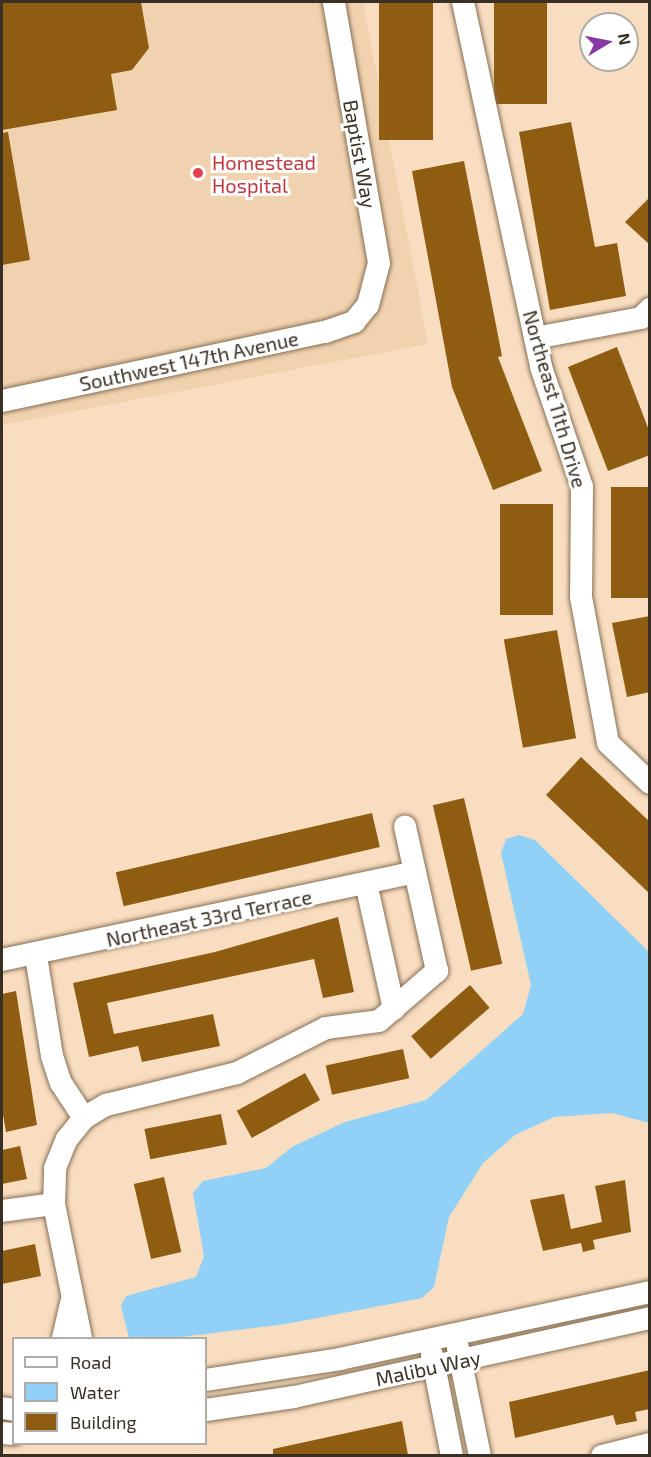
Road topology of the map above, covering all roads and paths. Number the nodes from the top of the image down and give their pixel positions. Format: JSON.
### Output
{"nodes":[{"id":1,"x":334,"y":2,"type":"edge"},
{"id":2,"x":463,"y":2,"type":"edge"},
{"id":3,"x":368,"y":305,"type":"joint"},
{"id":4,"x":650,"y":309,"type":"edge"},
{"id":5,"x":535,"y":338,"type":"junction"},
{"id":6,"x":2,"y":401,"type":"edge"},
{"id":7,"x":650,"y":783,"type":"edge"},
{"id":8,"x":405,"y":827,"type":"dead end"},
{"id":9,"x":415,"y":872,"type":"junction"},
{"id":10,"x":366,"y":883,"type":"junction"},
{"id":11,"x":36,"y":956,"type":"junction"},
{"id":12,"x":2,"y":960,"type":"edge"},
{"id":13,"x":394,"y":1010,"type":"junction"},
{"id":14,"x":84,"y":1118,"type":"junction"},
{"id":15,"x":54,"y":1204,"type":"junction"},
{"id":16,"x":2,"y":1211,"type":"edge"},
{"id":17,"x":650,"y":1292,"type":"edge"},
{"id":18,"x":72,"y":1298,"type":"junction"},
{"id":19,"x":650,"y":1318,"type":"edge"},
{"id":20,"x":455,"y":1336,"type":"junction"},
{"id":21,"x":63,"y":1337,"type":"edge"},
{"id":22,"x":81,"y":1337,"type":"edge"},
{"id":23,"x":430,"y":1341,"type":"junction"},
{"id":24,"x":460,"y":1362,"type":"junction"},
{"id":25,"x":435,"y":1367,"type":"junction"},
{"id":26,"x":207,"y":1380,"type":"edge"},
{"id":27,"x":207,"y":1410,"type":"edge"},
{"id":28,"x":650,"y":1444,"type":"edge"},
{"id":29,"x":452,"y":1455,"type":"edge"},
{"id":30,"x":480,"y":1455,"type":"edge"},
{"id":31,"x":602,"y":1455,"type":"edge"}],
"edges":[{"from":1,"to":3,"type":"street","name":"Baptist Way"},
{"from":2,"to":5,"type":"street","name":"Northeast 11th Drive"},
{"from":3,"to":6,"type":"street","name":"Southwest 147th Avenue"},
{"from":4,"to":5,"type":"street"},
{"from":5,"to":7,"type":"street","name":"Northeast 11th Drive"},
{"from":8,"to":9,"type":"street"},
{"from":9,"to":10,"type":"street","name":"Northeast 33rd Terrace"},
{"from":9,"to":13,"type":"street"},
{"from":10,"to":11,"type":"street","name":"Northeast 33rd Terrace"},
{"from":10,"to":13,"type":"street"},
{"from":11,"to":12,"type":"street","name":"Northeast 33rd Terrace"},
{"from":11,"to":14,"type":"street"},
{"from":13,"to":14,"type":"street"},
{"from":14,"to":15,"type":"street"},
{"from":15,"to":16,"type":"street"},
{"from":15,"to":18,"type":"street"},
{"from":17,"to":20,"type":"street","name":"Malibu Way"},
{"from":18,"to":21,"type":"street"},
{"from":18,"to":22,"type":"street"},
{"from":19,"to":24,"type":"street","name":"Malibu Way"},
{"from":20,"to":23,"type":"street","name":"Malibu Way"},
{"from":20,"to":24,"type":"street"},
{"from":23,"to":25,"type":"street"},
{"from":23,"to":26,"type":"street","name":"Malibu Way"},
{"from":24,"to":25,"type":"street","name":"Malibu Way"},
{"from":24,"to":30,"type":"street"},
{"from":25,"to":27,"type":"street","name":"Malibu Way"},
{"from":25,"to":29,"type":"street"},
{"from":28,"to":31,"type":"street"}]}
